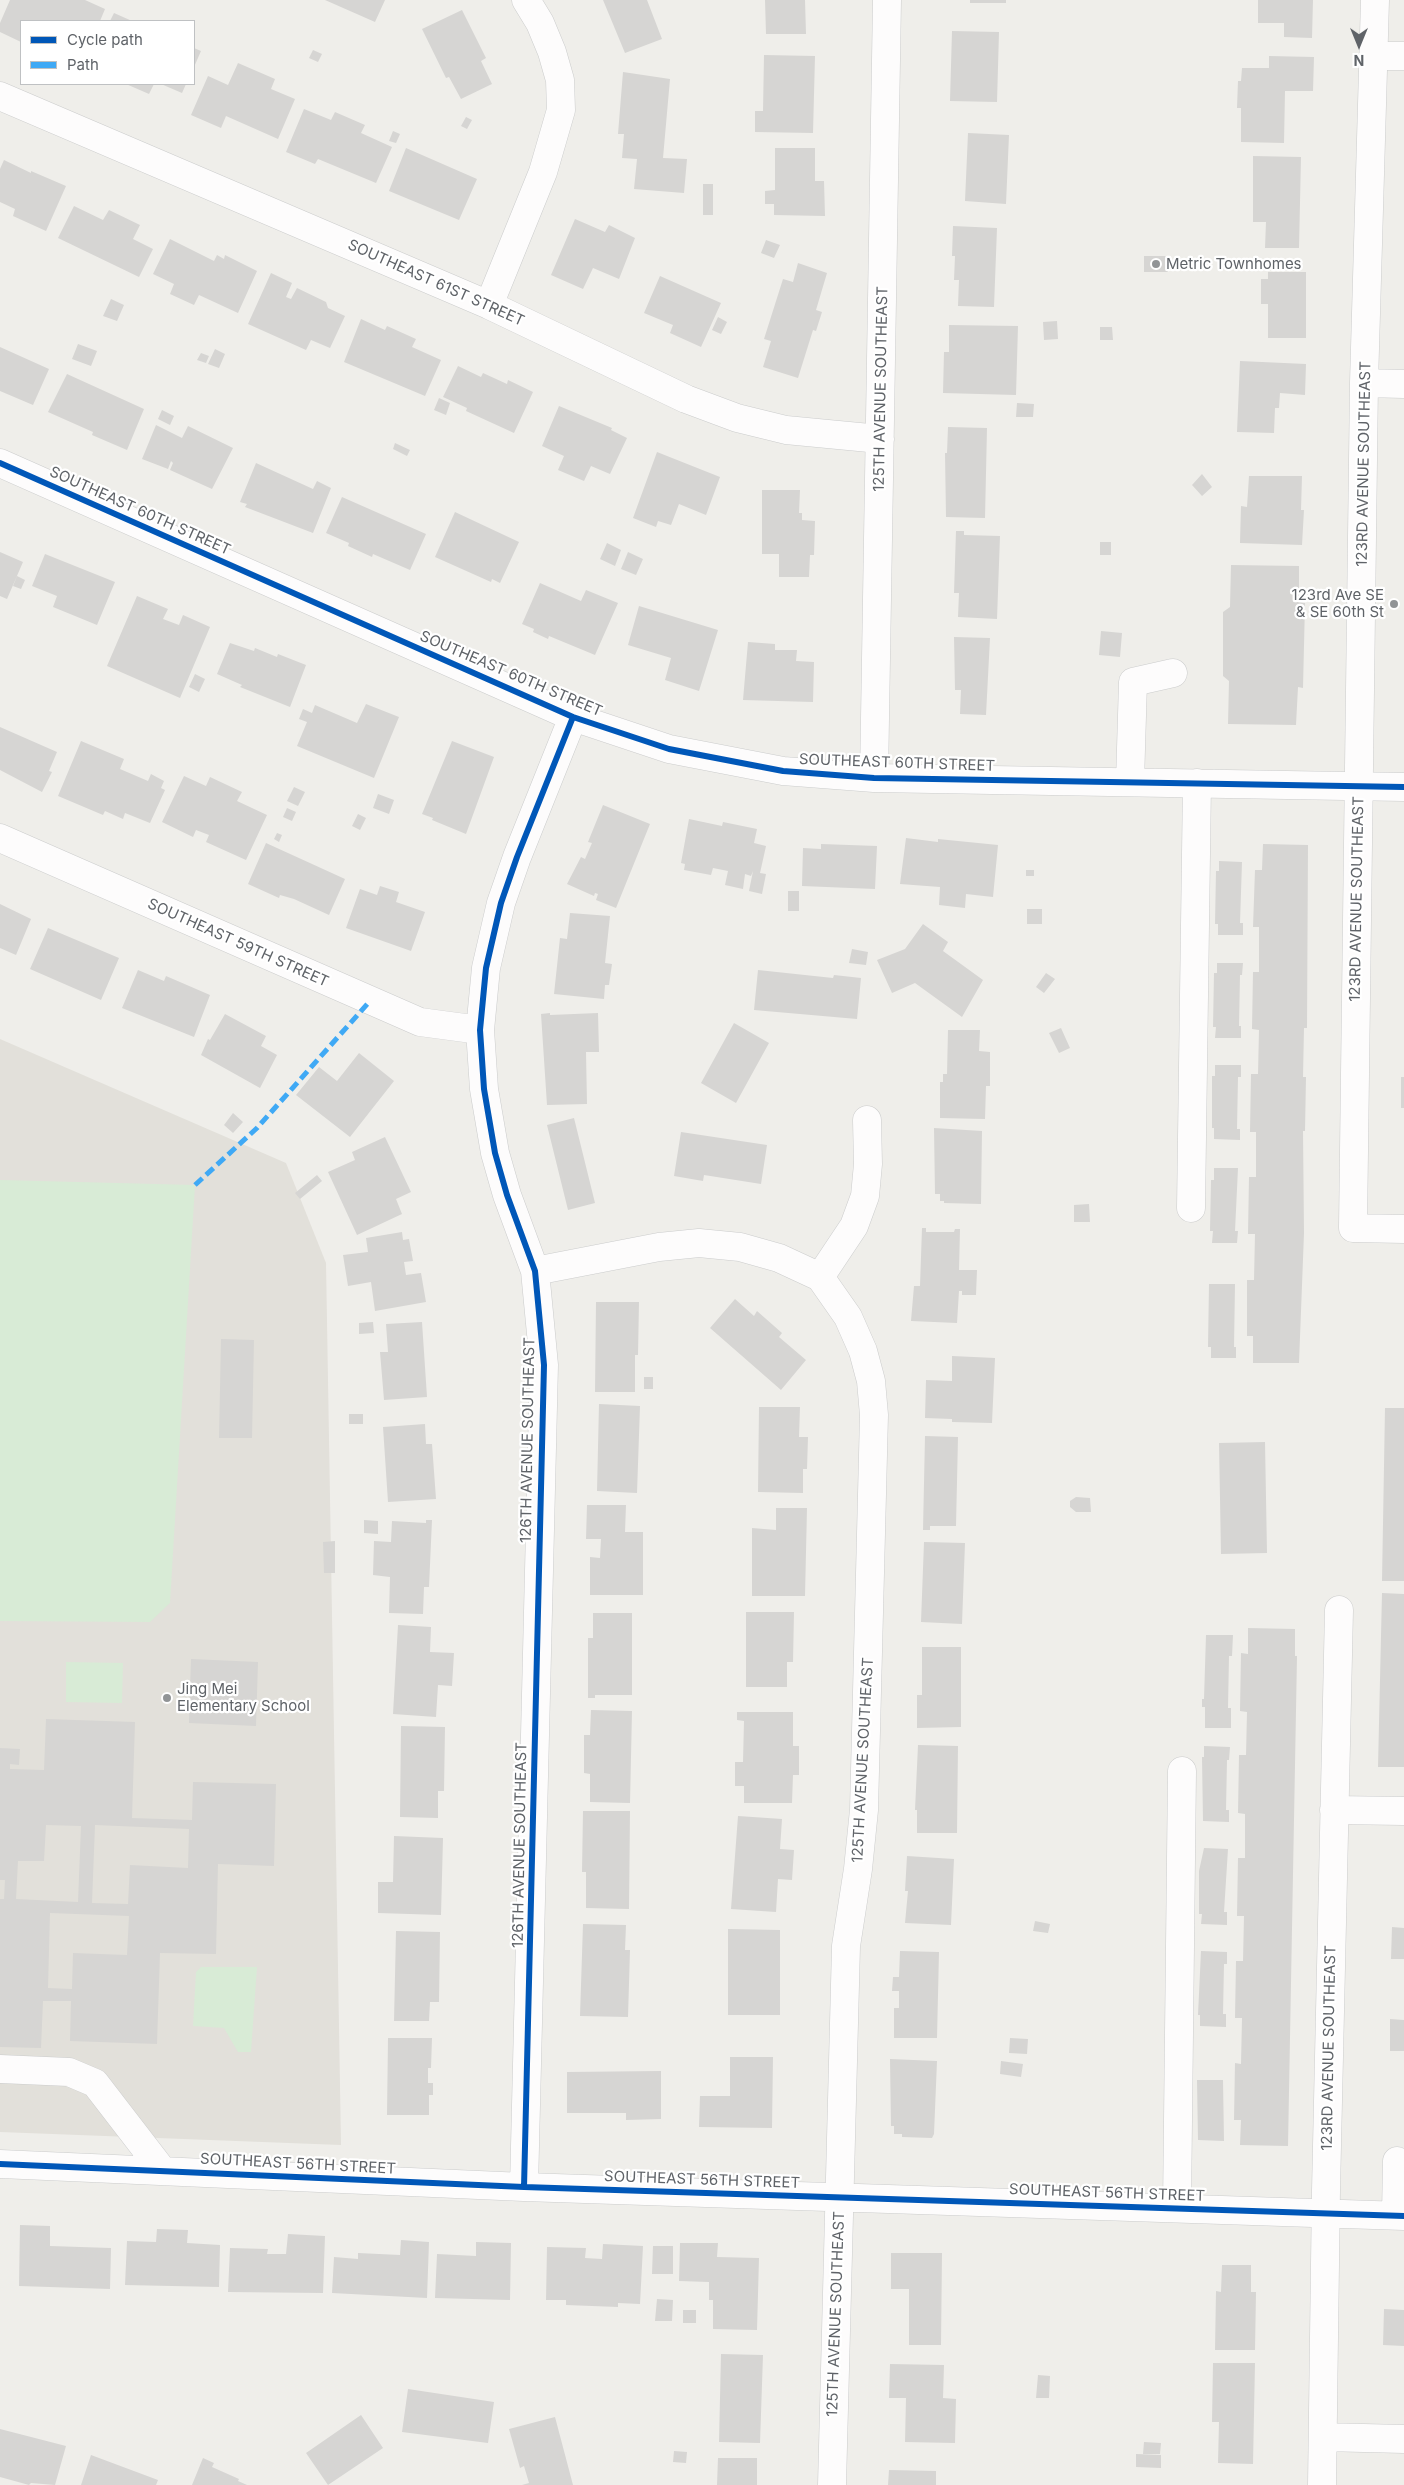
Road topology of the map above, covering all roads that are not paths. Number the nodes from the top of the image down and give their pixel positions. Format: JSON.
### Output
{"nodes":[{"id":1,"x":526,"y":0,"type":"edge"},
{"id":2,"x":887,"y":0,"type":"edge"},
{"id":3,"x":1375,"y":0,"type":"edge"},
{"id":4,"x":1374,"y":56,"type":"junction"},
{"id":5,"x":1404,"y":56,"type":"edge"},
{"id":6,"x":0,"y":96,"type":"edge"},
{"id":7,"x":489,"y":305,"type":"junction"},
{"id":8,"x":1364,"y":383,"type":"junction"},
{"id":9,"x":1404,"y":384,"type":"edge"},
{"id":10,"x":880,"y":439,"type":"junction"},
{"id":11,"x":0,"y":463,"type":"edge"},
{"id":12,"x":1173,"y":673,"type":"dead end"},
{"id":13,"x":573,"y":717,"type":"junction"},
{"id":14,"x":874,"y":778,"type":"junction"},
{"id":15,"x":1130,"y":782,"type":"junction"},
{"id":16,"x":1197,"y":783,"type":"junction"},
{"id":17,"x":1358,"y":786,"type":"junction"},
{"id":18,"x":1404,"y":787,"type":"edge"},
{"id":19,"x":0,"y":838,"type":"edge"},
{"id":20,"x":480,"y":1030,"type":"junction"},
{"id":21,"x":868,"y":1120,"type":"dead end"},
{"id":22,"x":1191,"y":1208,"type":"dead end"},
{"id":23,"x":1404,"y":1229,"type":"edge"},
{"id":24,"x":534,"y":1271,"type":"junction"},
{"id":25,"x":820,"y":1277,"type":"junction"},
{"id":26,"x":1338,"y":1610,"type":"dead end"},
{"id":27,"x":1182,"y":1771,"type":"dead end"},
{"id":28,"x":1334,"y":1810,"type":"junction"},
{"id":29,"x":1404,"y":1811,"type":"edge"},
{"id":30,"x":0,"y":2069,"type":"edge"},
{"id":31,"x":1397,"y":2161,"type":"dead end"},
{"id":32,"x":0,"y":2164,"type":"edge"},
{"id":33,"x":162,"y":2170,"type":"junction"},
{"id":34,"x":524,"y":2186,"type":"junction"},
{"id":35,"x":839,"y":2197,"type":"junction"},
{"id":36,"x":1177,"y":2207,"type":"junction"},
{"id":37,"x":1326,"y":2213,"type":"junction"},
{"id":38,"x":1400,"y":2216,"type":"edge"},
{"id":39,"x":1323,"y":2437,"type":"junction"},
{"id":40,"x":1404,"y":2439,"type":"edge"},
{"id":41,"x":832,"y":2485,"type":"edge"},
{"id":42,"x":1322,"y":2485,"type":"edge"}],
"edges":[{"from":1,"to":7,"type":"street"},
{"from":2,"to":10,"type":"street","name":"125TH AVENUE SOUTHEAST"},
{"from":3,"to":4,"type":"street","name":"123RD AVENUE SOUTHEAST"},
{"from":4,"to":5,"type":"street"},
{"from":4,"to":8,"type":"street","name":"123RD AVENUE SOUTHEAST"},
{"from":6,"to":7,"type":"street","name":"SOUTHEAST 61ST STREET"},
{"from":7,"to":10,"type":"street","name":"SOUTHEAST 61ST STREET"},
{"from":8,"to":9,"type":"street"},
{"from":8,"to":17,"type":"street","name":"123RD AVENUE SOUTHEAST"},
{"from":10,"to":14,"type":"street","name":"125TH AVENUE SOUTHEAST"},
{"from":11,"to":13,"type":"street","name":"SOUTHEAST 60TH STREET"},
{"from":12,"to":15,"type":"street"},
{"from":13,"to":14,"type":"street","name":"SOUTHEAST 60TH STREET"},
{"from":13,"to":20,"type":"street","name":"126TH AVENUE SOUTHEAST"},
{"from":14,"to":15,"type":"street","name":"SOUTHEAST 60TH STREET"},
{"from":15,"to":16,"type":"street","name":"SOUTHEAST 60TH STREET"},
{"from":16,"to":17,"type":"street","name":"SOUTHEAST 60TH STREET"},
{"from":16,"to":22,"type":"street"},
{"from":17,"to":18,"type":"street","name":"SOUTHEAST 60TH STREET"},
{"from":17,"to":23,"type":"street","name":"123RD AVENUE SOUTHEAST"},
{"from":19,"to":20,"type":"street","name":"SOUTHEAST 59TH STREET"},
{"from":20,"to":24,"type":"street","name":"126TH AVENUE SOUTHEAST"},
{"from":21,"to":25,"type":"street"},
{"from":24,"to":25,"type":"street"},
{"from":24,"to":34,"type":"street","name":"126TH AVENUE SOUTHEAST"},
{"from":25,"to":35,"type":"street","name":"125TH AVENUE SOUTHEAST"},
{"from":26,"to":28,"type":"street","name":"123RD AVENUE SOUTHEAST"},
{"from":27,"to":36,"type":"street"},
{"from":28,"to":29,"type":"street"},
{"from":28,"to":37,"type":"street","name":"123RD AVENUE SOUTHEAST"},
{"from":30,"to":33,"type":"street"},
{"from":31,"to":38,"type":"street"},
{"from":32,"to":33,"type":"street","name":"SOUTHEAST 56TH STREET"},
{"from":33,"to":34,"type":"street","name":"SOUTHEAST 56TH STREET"},
{"from":34,"to":35,"type":"street","name":"SOUTHEAST 56TH STREET"},
{"from":35,"to":36,"type":"street","name":"SOUTHEAST 56TH STREET"},
{"from":35,"to":41,"type":"street","name":"125TH AVENUE SOUTHEAST"},
{"from":36,"to":37,"type":"street","name":"SOUTHEAST 56TH STREET"},
{"from":37,"to":38,"type":"street","name":"SOUTHEAST 56TH STREET"},
{"from":37,"to":39,"type":"street","name":"123RD AVENUE SOUTHEAST"},
{"from":39,"to":40,"type":"street"},
{"from":39,"to":42,"type":"street","name":"123RD AVENUE SOUTHEAST"}]}
